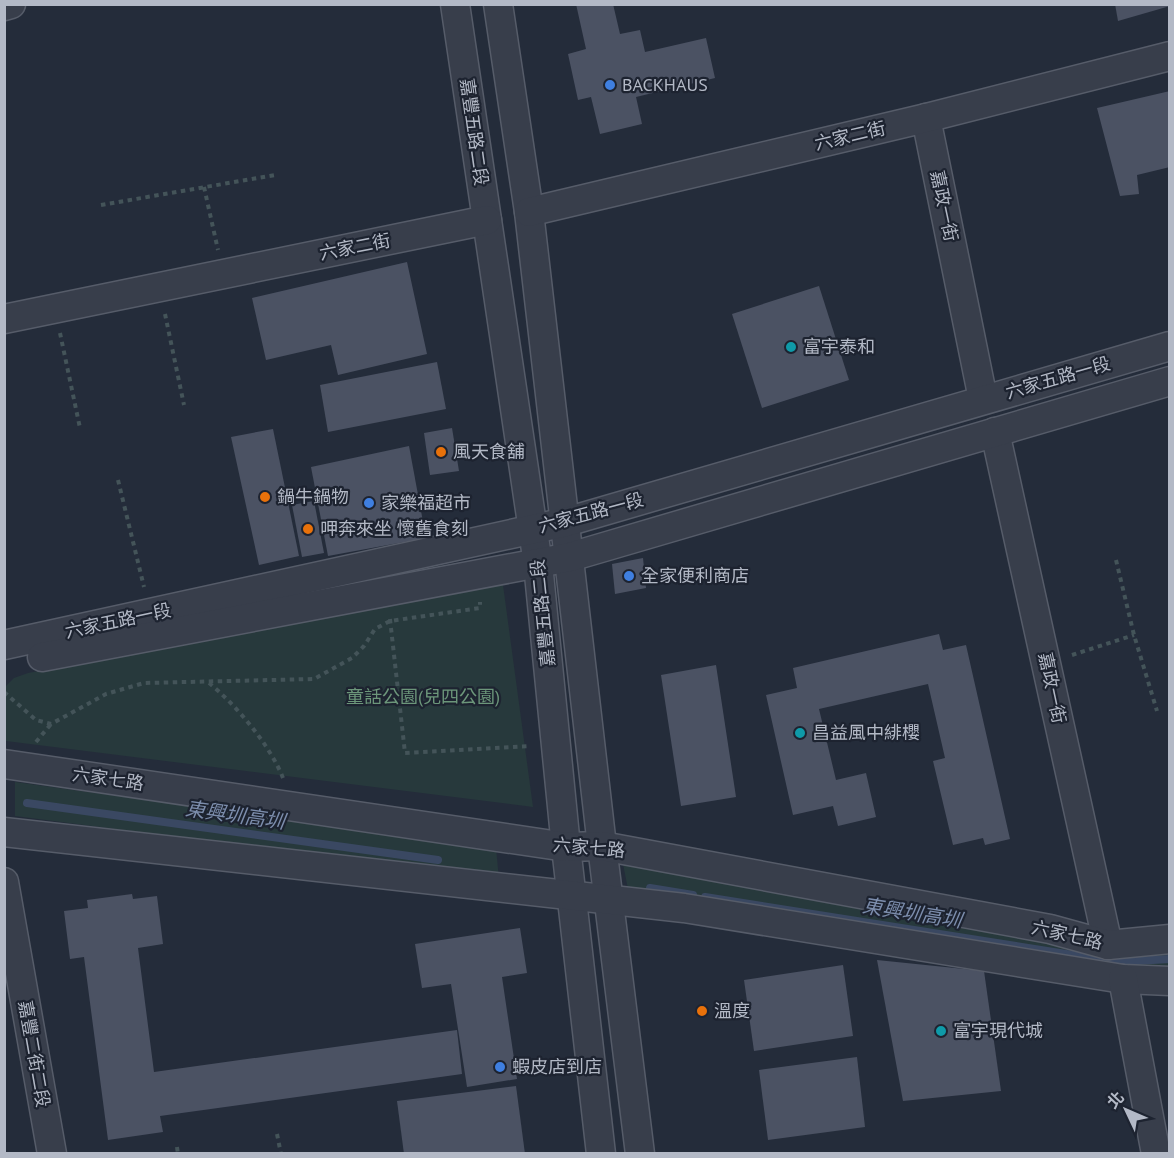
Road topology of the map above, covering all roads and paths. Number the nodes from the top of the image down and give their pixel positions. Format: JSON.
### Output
{"nodes":[{"id":1,"x":11,"y":4,"type":"edge"},
{"id":2,"x":455,"y":4,"type":"edge"},
{"id":3,"x":498,"y":4,"type":"edge"},
{"id":4,"x":4,"y":6,"type":"edge"},
{"id":5,"x":1170,"y":56,"type":"edge"},
{"id":6,"x":926,"y":118,"type":"junction"},
{"id":7,"x":275,"y":175,"type":"dead end"},
{"id":8,"x":204,"y":188,"type":"junction"},
{"id":9,"x":100,"y":205,"type":"dead end"},
{"id":10,"x":529,"y":212,"type":"junction"},
{"id":11,"x":487,"y":220,"type":"junction"},
{"id":12,"x":223,"y":274,"type":"junction"},
{"id":13,"x":159,"y":287,"type":"junction"},
{"id":14,"x":55,"y":308,"type":"junction"},
{"id":15,"x":4,"y":319,"type":"edge"},
{"id":16,"x":1170,"y":346,"type":"edge"},
{"id":17,"x":1170,"y":381,"type":"edge"},
{"id":18,"x":983,"y":399,"type":"junction"},
{"id":19,"x":184,"y":405,"type":"dead end"},
{"id":20,"x":80,"y":428,"type":"dead end"},
{"id":21,"x":995,"y":432,"type":"junction"},
{"id":22,"x":118,"y":480,"type":"dead end"},
{"id":23,"x":566,"y":522,"type":"junction"},
{"id":24,"x":533,"y":529,"type":"junction"},
{"id":25,"x":570,"y":557,"type":"junction"},
{"id":26,"x":1116,"y":560,"type":"dead end"},
{"id":27,"x":538,"y":564,"type":"junction"},
{"id":28,"x":481,"y":592,"type":"dead end"},
{"id":29,"x":389,"y":610,"type":"dead end"},
{"id":30,"x":150,"y":614,"type":"junction"},
{"id":31,"x":390,"y":621,"type":"junction"},
{"id":32,"x":1134,"y":635,"type":"junction"},
{"id":33,"x":4,"y":645,"type":"edge"},
{"id":34,"x":1046,"y":663,"type":"junction"},
{"id":35,"x":4,"y":664,"type":"edge"},
{"id":36,"x":209,"y":682,"type":"junction"},
{"id":37,"x":4,"y":692,"type":"edge"},
{"id":38,"x":1157,"y":711,"type":"dead end"},
{"id":39,"x":51,"y":724,"type":"junction"},
{"id":40,"x":532,"y":746,"type":"dead end"},
{"id":41,"x":31,"y":748,"type":"dead end"},
{"id":42,"x":4,"y":764,"type":"edge"},
{"id":43,"x":286,"y":784,"type":"dead end"},
{"id":44,"x":4,"y":832,"type":"edge"},
{"id":45,"x":602,"y":846,"type":"junction"},
{"id":46,"x":566,"y":847,"type":"junction"},
{"id":47,"x":4,"y":882,"type":"edge"},
{"id":48,"x":572,"y":897,"type":"junction"},
{"id":49,"x":609,"y":901,"type":"junction"},
{"id":50,"x":1170,"y":939,"type":"edge"},
{"id":51,"x":1108,"y":945,"type":"junction"},
{"id":52,"x":1123,"y":979,"type":"junction"},
{"id":53,"x":1170,"y":981,"type":"edge"},
{"id":54,"x":16,"y":1017,"type":"edge"},
{"id":55,"x":277,"y":1134,"type":"dead end"},
{"id":56,"x":177,"y":1147,"type":"dead end"},
{"id":57,"x":52,"y":1154,"type":"edge"},
{"id":58,"x":178,"y":1154,"type":"edge"},
{"id":59,"x":281,"y":1154,"type":"edge"},
{"id":60,"x":601,"y":1154,"type":"edge"},
{"id":61,"x":640,"y":1154,"type":"edge"},
{"id":62,"x":1155,"y":1154,"type":"edge"}],
"edges":[{"from":1,"to":4,"type":"street"},
{"from":2,"to":11,"type":"street","name":"嘉豐五路二段"},
{"from":3,"to":10,"type":"street","name":"嘉豐五路二段"},
{"from":5,"to":6,"type":"street","name":"六家二街"},
{"from":6,"to":10,"type":"street","name":"六家二街"},
{"from":6,"to":18,"type":"street","name":"嘉政一街"},
{"from":7,"to":8,"type":"path"},
{"from":8,"to":9,"type":"path"},
{"from":8,"to":12,"type":"path"},
{"from":10,"to":23,"type":"street","name":"嘉豐五路二段"},
{"from":11,"to":12,"type":"street","name":"六家二街"},
{"from":11,"to":24,"type":"street","name":"嘉豐五路二段"},
{"from":12,"to":13,"type":"street","name":"六家二街"},
{"from":13,"to":14,"type":"street","name":"六家二街"},
{"from":13,"to":19,"type":"path"},
{"from":14,"to":15,"type":"street","name":"六家二街"},
{"from":14,"to":20,"type":"path"},
{"from":16,"to":18,"type":"street","name":"六家五路一段"},
{"from":17,"to":21,"type":"street","name":"六家五路一段"},
{"from":18,"to":23,"type":"street","name":"六家五路一段"},
{"from":21,"to":25,"type":"street","name":"六家五路一段"},
{"from":21,"to":34,"type":"street","name":"嘉政一街"},
{"from":22,"to":30,"type":"path"},
{"from":23,"to":24,"type":"street","name":"六家五路一段"},
{"from":23,"to":25,"type":"street","name":"嘉豐五路二段"},
{"from":24,"to":27,"type":"street","name":"嘉豐五路二段"},
{"from":24,"to":30,"type":"street","name":"六家五路一段"},
{"from":25,"to":27,"type":"street","name":"六家五路一段"},
{"from":25,"to":45,"type":"street","name":"嘉豐五路二段"},
{"from":26,"to":32,"type":"path"},
{"from":27,"to":35,"type":"street","name":"六家五路一段"},
{"from":27,"to":46,"type":"street","name":"嘉豐五路二段"},
{"from":28,"to":31,"type":"path"},
{"from":29,"to":31,"type":"path"},
{"from":30,"to":33,"type":"street","name":"六家五路一段"},
{"from":31,"to":36,"type":"path"},
{"from":31,"to":40,"type":"path"},
{"from":32,"to":34,"type":"path"},
{"from":32,"to":38,"type":"path"},
{"from":34,"to":51,"type":"street","name":"嘉政一街"},
{"from":36,"to":39,"type":"path"},
{"from":36,"to":43,"type":"path"},
{"from":37,"to":39,"type":"path"},
{"from":39,"to":41,"type":"path"},
{"from":42,"to":46,"type":"street","name":"六家七路"},
{"from":44,"to":48,"type":"street","name":"六家七路"},
{"from":45,"to":46,"type":"street","name":"六家七路"},
{"from":45,"to":49,"type":"street","name":"嘉豐五路二段"},
{"from":45,"to":51,"type":"street","name":"六家七路"},
{"from":46,"to":48,"type":"street","name":"嘉豐五路二段"},
{"from":47,"to":54,"type":"street","name":"嘉豐二街二段"},
{"from":48,"to":49,"type":"street","name":"六家七路"},
{"from":48,"to":60,"type":"street","name":"嘉豐五路二段"},
{"from":49,"to":52,"type":"street","name":"六家七路"},
{"from":49,"to":61,"type":"street","name":"嘉豐五路二段"},
{"from":50,"to":51,"type":"street","name":"六家七路"},
{"from":52,"to":53,"type":"street","name":"六家七路"},
{"from":52,"to":62,"type":"street"},
{"from":54,"to":57,"type":"street","name":"嘉豐二街二段"},
{"from":55,"to":59,"type":"path"},
{"from":56,"to":58,"type":"path"}]}
